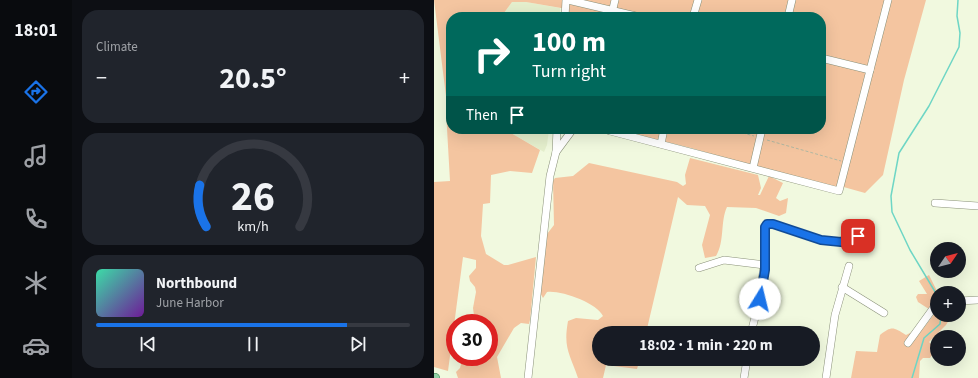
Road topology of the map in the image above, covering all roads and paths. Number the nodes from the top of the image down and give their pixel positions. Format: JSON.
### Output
{"nodes":[{"id":1,"x":567,"y":0,"type":"edge"},
{"id":2,"x":615,"y":0,"type":"edge"},
{"id":3,"x":698,"y":0,"type":"edge"},
{"id":4,"x":792,"y":0,"type":"edge"},
{"id":5,"x":888,"y":0,"type":"edge"},
{"id":6,"x":566,"y":12,"type":"edge"},
{"id":7,"x":606,"y":12,"type":"edge"},
{"id":8,"x":612,"y":12,"type":"edge"},
{"id":9,"x":694,"y":12,"type":"edge"},
{"id":10,"x":789,"y":12,"type":"edge"},
{"id":11,"x":826,"y":59,"type":"edge"},
{"id":12,"x":870,"y":70,"type":"junction"},
{"id":13,"x":557,"y":134,"type":"edge"},
{"id":14,"x":569,"y":134,"type":"edge"},
{"id":15,"x":622,"y":134,"type":"edge"},
{"id":16,"x":663,"y":134,"type":"edge"},
{"id":17,"x":746,"y":134,"type":"edge"},
{"id":18,"x":761,"y":134,"type":"edge"},
{"id":19,"x":760,"y":138,"type":"junction"},
{"id":20,"x":661,"y":144,"type":"junction"},
{"id":21,"x":556,"y":152,"type":"junction"},
{"id":22,"x":846,"y":162,"type":"junction"},
{"id":23,"x":753,"y":168,"type":"junction"},
{"id":24,"x":935,"y":203,"type":"dead end"},
{"id":25,"x":978,"y":206,"type":"edge"},
{"id":26,"x":858,"y":236,"type":"dead end"},
{"id":27,"x":765,"y":265,"type":"junction"},
{"id":28,"x":849,"y":266,"type":"dead end"},
{"id":29,"x":699,"y":268,"type":"dead end"},
{"id":30,"x":842,"y":287,"type":"junction"},
{"id":31,"x":966,"y":300,"type":"edge"},
{"id":32,"x":978,"y":300,"type":"edge"},
{"id":33,"x":884,"y":313,"type":"dead end"},
{"id":34,"x":930,"y":313,"type":"edge"},
{"id":35,"x":753,"y":326,"type":"edge"},
{"id":36,"x":908,"y":343,"type":"dead end"},
{"id":37,"x":746,"y":366,"type":"edge"},
{"id":38,"x":528,"y":378,"type":"edge"},
{"id":39,"x":744,"y":378,"type":"edge"},
{"id":40,"x":826,"y":378,"type":"edge"}],
"edges":[{"from":1,"to":6,"type":"street"},
{"from":1,"to":7,"type":"street"},
{"from":2,"to":8,"type":"street"},
{"from":3,"to":9,"type":"street"},
{"from":4,"to":10,"type":"street"},
{"from":5,"to":12,"type":"street"},
{"from":11,"to":12,"type":"street"},
{"from":12,"to":22,"type":"street"},
{"from":13,"to":21,"type":"street"},
{"from":14,"to":21,"type":"street"},
{"from":15,"to":20,"type":"street"},
{"from":16,"to":20,"type":"street"},
{"from":17,"to":19,"type":"path"},
{"from":18,"to":19,"type":"street"},
{"from":19,"to":22,"type":"path"},
{"from":19,"to":23,"type":"street"},
{"from":20,"to":23,"type":"street"},
{"from":21,"to":38,"type":"street"},
{"from":22,"to":23,"type":"street"},
{"from":24,"to":25,"type":"street"},
{"from":26,"to":27,"type":"street"},
{"from":27,"to":29,"type":"street"},
{"from":27,"to":35,"type":"street"},
{"from":28,"to":30,"type":"street"},
{"from":30,"to":33,"type":"street"},
{"from":30,"to":40,"type":"street"},
{"from":31,"to":32,"type":"street"},
{"from":34,"to":36,"type":"street"},
{"from":37,"to":39,"type":"street"}]}
